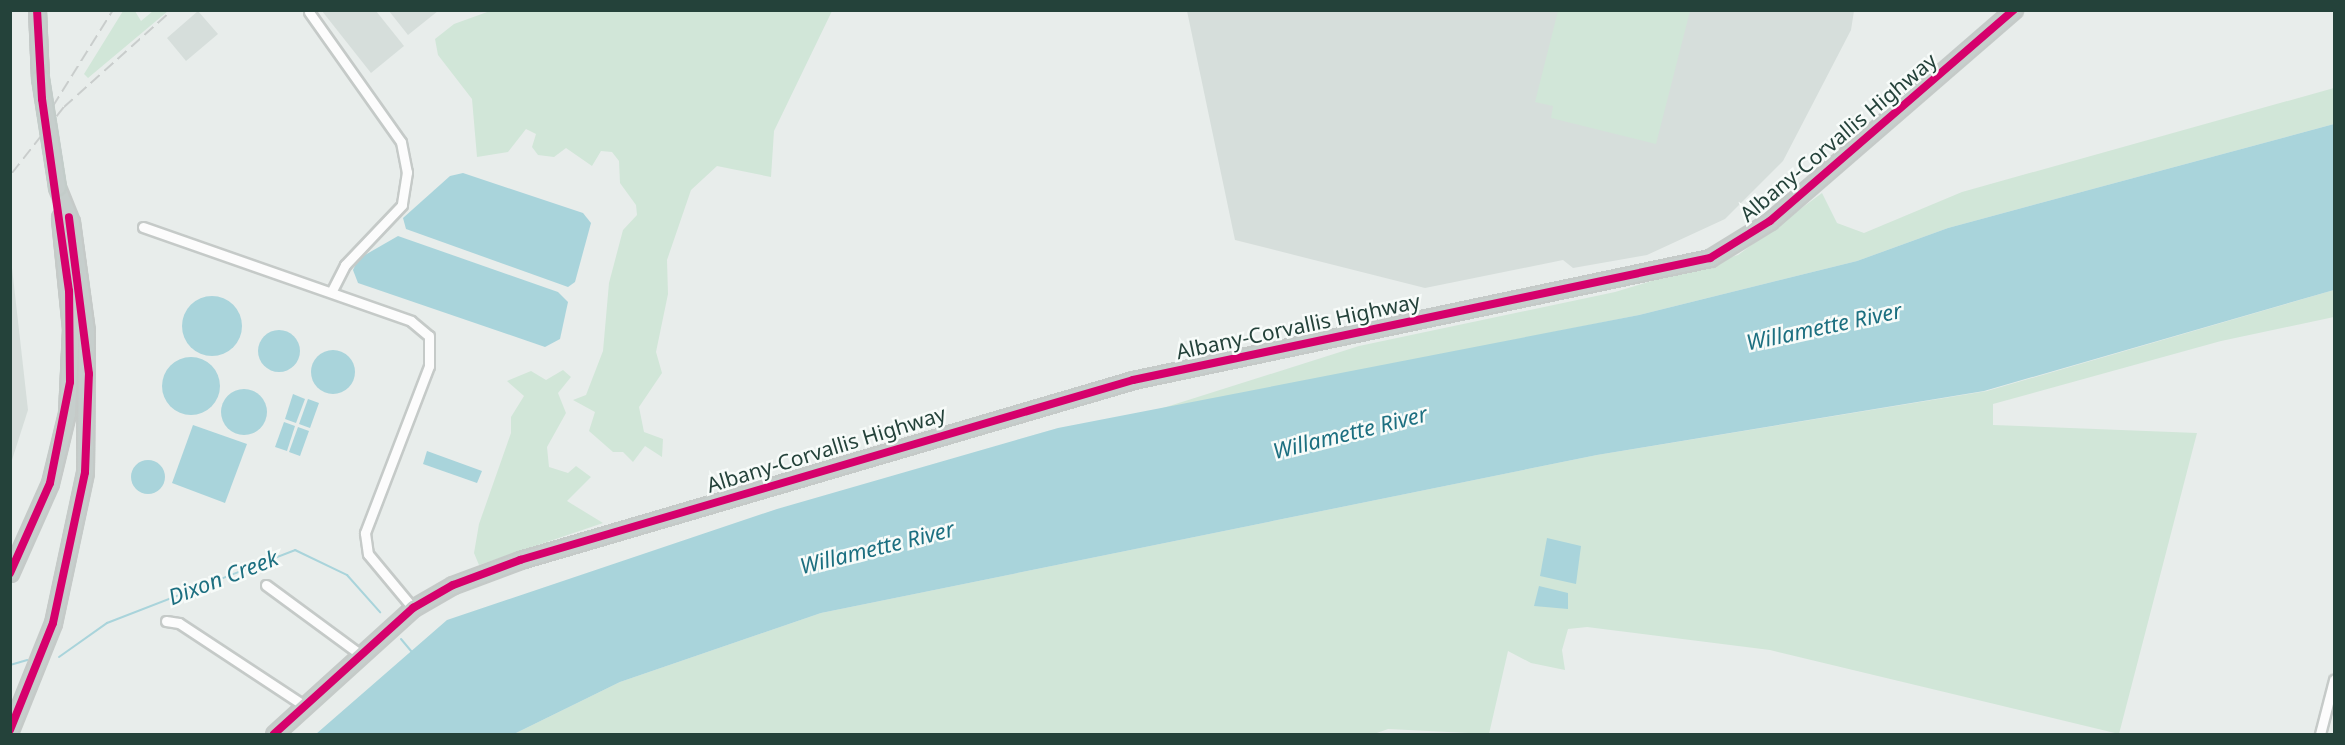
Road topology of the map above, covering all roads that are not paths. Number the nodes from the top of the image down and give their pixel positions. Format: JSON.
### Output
{"nodes":[{"id":1,"x":37,"y":10,"type":"edge"},
{"id":2,"x":2014,"y":10,"type":"edge"},
{"id":3,"x":309,"y":12,"type":"dead end"},
{"id":4,"x":57,"y":187,"type":"junction"},
{"id":5,"x":143,"y":227,"type":"dead end"},
{"id":6,"x":331,"y":292,"type":"junction"},
{"id":7,"x":10,"y":573,"type":"edge"},
{"id":8,"x":266,"y":585,"type":"dead end"},
{"id":9,"x":413,"y":608,"type":"junction"},
{"id":10,"x":166,"y":621,"type":"dead end"},
{"id":11,"x":360,"y":654,"type":"junction"},
{"id":12,"x":2334,"y":680,"type":"edge"},
{"id":13,"x":305,"y":706,"type":"junction"},
{"id":14,"x":10,"y":730,"type":"edge"},
{"id":15,"x":274,"y":735,"type":"edge"},
{"id":16,"x":2320,"y":735,"type":"edge"}],
"edges":[{"from":1,"to":4,"type":"highway","bridge":true},
{"from":2,"to":9,"type":"highway","name":"Albany-Corvallis Highway"},
{"from":3,"to":6,"type":"street"},
{"from":4,"to":7,"type":"highway"},
{"from":4,"to":14,"type":"highway"},
{"from":5,"to":6,"type":"street"},
{"from":6,"to":9,"type":"street"},
{"from":8,"to":11,"type":"street"},
{"from":9,"to":11,"type":"highway","name":"Albany-Corvallis Highway"},
{"from":10,"to":13,"type":"street"},
{"from":11,"to":13,"type":"highway","name":"Albany-Corvallis Highway"},
{"from":12,"to":16,"type":"street"},
{"from":13,"to":15,"type":"highway","name":"Albany-Corvallis Highway"}]}
